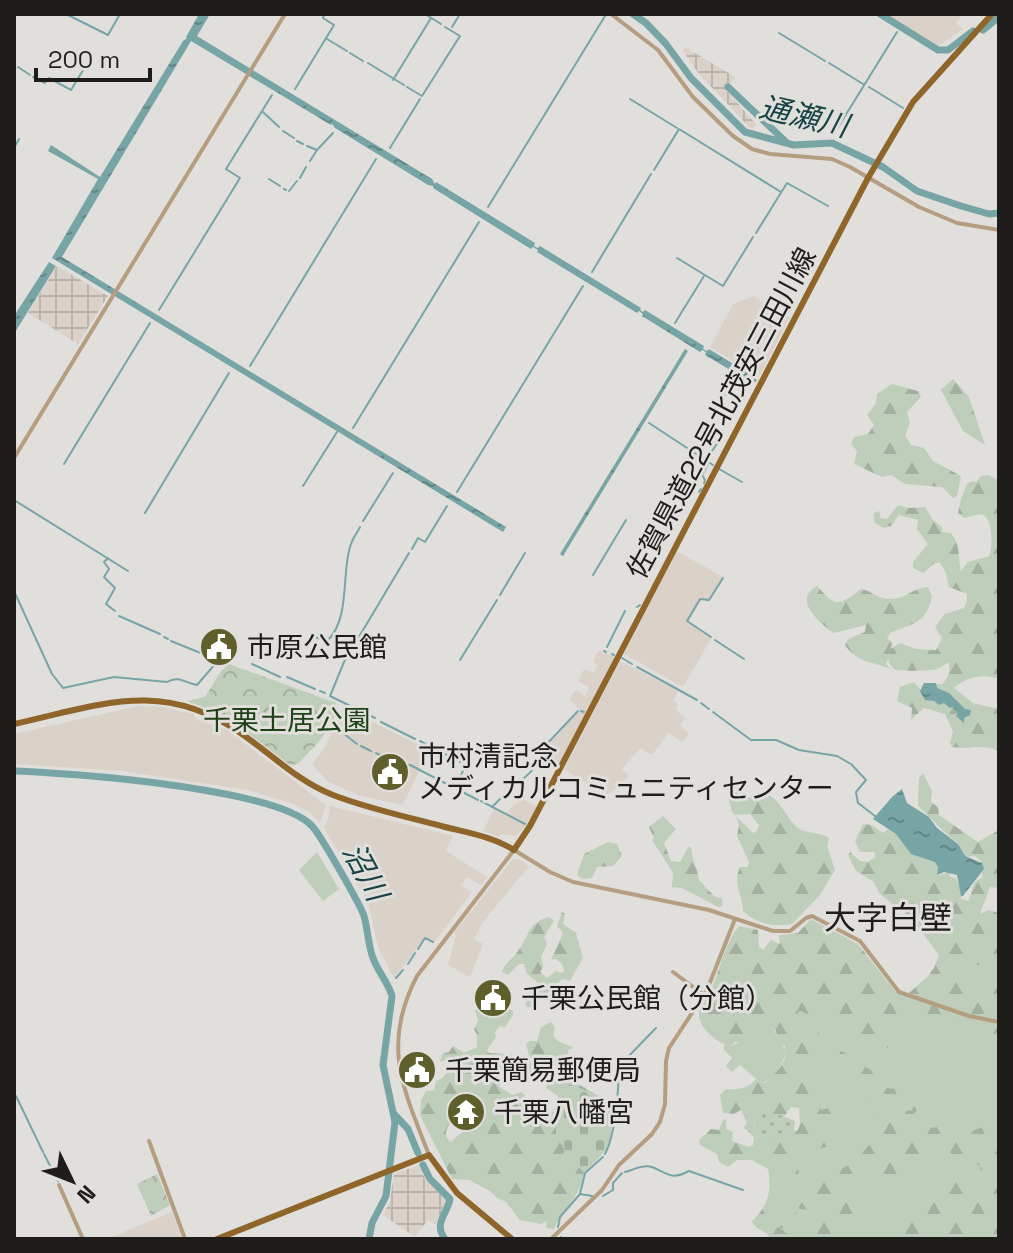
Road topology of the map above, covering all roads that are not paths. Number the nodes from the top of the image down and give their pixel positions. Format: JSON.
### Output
{"nodes":[{"id":1,"x":285,"y":14,"type":"edge"},
{"id":2,"x":611,"y":14,"type":"edge"},
{"id":3,"x":992,"y":14,"type":"edge"},
{"id":4,"x":868,"y":178,"type":"junction"},
{"id":5,"x":999,"y":230,"type":"edge"},
{"id":6,"x":14,"y":458,"type":"edge"},
{"id":7,"x":14,"y":724,"type":"edge"},
{"id":8,"x":514,"y":850,"type":"junction"},
{"id":9,"x":735,"y":918,"type":"junction"},
{"id":10,"x":673,"y":972,"type":"dead end"},
{"id":11,"x":704,"y":995,"type":"junction"},
{"id":12,"x":999,"y":1022,"type":"edge"},
{"id":13,"x":149,"y":1141,"type":"dead end"},
{"id":14,"x":429,"y":1155,"type":"junction"},
{"id":15,"x":59,"y":1185,"type":"dead end"},
{"id":16,"x":83,"y":1239,"type":"edge"},
{"id":17,"x":185,"y":1239,"type":"edge"},
{"id":18,"x":217,"y":1239,"type":"edge"},
{"id":19,"x":512,"y":1239,"type":"edge"},
{"id":20,"x":551,"y":1239,"type":"edge"}],
"edges":[{"from":1,"to":6,"type":"street"},
{"from":2,"to":4,"type":"street"},
{"from":3,"to":4,"type":"main road","name":"佐賀県道22号北茂安三田川線"},
{"from":4,"to":5,"type":"street"},
{"from":4,"to":8,"type":"main road","name":"佐賀県道22号北茂安三田川線"},
{"from":7,"to":8,"type":"main road"},
{"from":8,"to":9,"type":"street"},
{"from":8,"to":14,"type":"street"},
{"from":9,"to":11,"type":"street"},
{"from":9,"to":12,"type":"street"},
{"from":10,"to":11,"type":"street"},
{"from":11,"to":20,"type":"street"},
{"from":13,"to":17,"type":"street"},
{"from":14,"to":18,"type":"main road"},
{"from":14,"to":19,"type":"main road"},
{"from":15,"to":16,"type":"street"}]}
